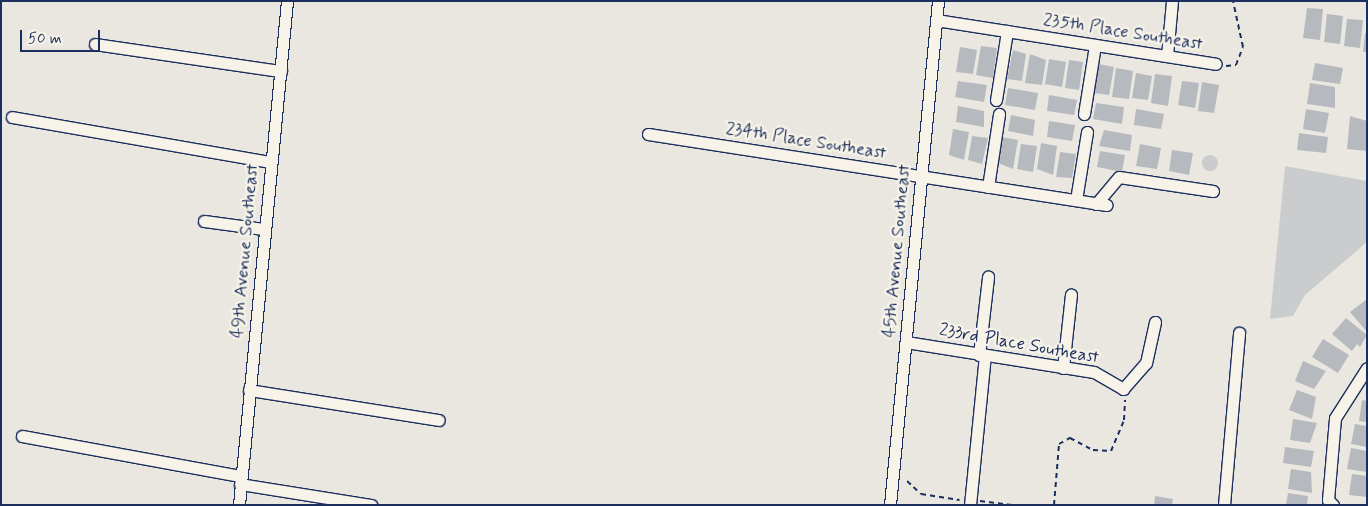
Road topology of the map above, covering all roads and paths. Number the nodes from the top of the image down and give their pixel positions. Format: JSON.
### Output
{"nodes":[{"id":1,"x":287,"y":1,"type":"edge"},
{"id":2,"x":938,"y":1,"type":"edge"},
{"id":3,"x":1172,"y":1,"type":"edge"},
{"id":4,"x":1234,"y":1,"type":"edge"},
{"id":5,"x":936,"y":20,"type":"junction"},
{"id":6,"x":1007,"y":31,"type":"junction"},
{"id":7,"x":95,"y":44,"type":"dead end"},
{"id":8,"x":1095,"y":45,"type":"junction"},
{"id":9,"x":1167,"y":56,"type":"junction"},
{"id":10,"x":1216,"y":64,"type":"joint"},
{"id":11,"x":280,"y":71,"type":"junction"},
{"id":12,"x":996,"y":100,"type":"dead end"},
{"id":13,"x":999,"y":114,"type":"dead end"},
{"id":14,"x":1084,"y":114,"type":"dead end"},
{"id":15,"x":12,"y":117,"type":"dead end"},
{"id":16,"x":1087,"y":132,"type":"dead end"},
{"id":17,"x":648,"y":134,"type":"dead end"},
{"id":18,"x":271,"y":162,"type":"junction"},
{"id":19,"x":922,"y":176,"type":"junction"},
{"id":20,"x":988,"y":187,"type":"junction"},
{"id":21,"x":1213,"y":191,"type":"dead end"},
{"id":22,"x":1076,"y":200,"type":"junction"},
{"id":23,"x":204,"y":221,"type":"dead end"},
{"id":24,"x":263,"y":229,"type":"junction"},
{"id":25,"x":988,"y":277,"type":"dead end"},
{"id":26,"x":1071,"y":294,"type":"dead end"},
{"id":27,"x":1155,"y":322,"type":"dead end"},
{"id":28,"x":1239,"y":333,"type":"dead end"},
{"id":29,"x":906,"y":342,"type":"junction"},
{"id":30,"x":982,"y":355,"type":"junction"},
{"id":31,"x":1063,"y":368,"type":"junction"},
{"id":32,"x":1367,"y":368,"type":"edge"},
{"id":33,"x":1122,"y":389,"type":"junction"},
{"id":34,"x":249,"y":390,"type":"junction"},
{"id":35,"x":439,"y":420,"type":"dead end"},
{"id":36,"x":22,"y":436,"type":"dead end"},
{"id":37,"x":241,"y":480,"type":"junction"},
{"id":38,"x":907,"y":481,"type":"dead end"},
{"id":39,"x":970,"y":503,"type":"edge"},
{"id":40,"x":1332,"y":504,"type":"edge"},
{"id":41,"x":239,"y":505,"type":"edge"},
{"id":42,"x":371,"y":505,"type":"edge"},
{"id":43,"x":890,"y":505,"type":"edge"},
{"id":44,"x":1012,"y":505,"type":"edge"},
{"id":45,"x":1054,"y":505,"type":"edge"},
{"id":46,"x":1224,"y":505,"type":"edge"}],
"edges":[{"from":1,"to":11,"type":"street","name":"49th Avenue Southeast"},
{"from":2,"to":5,"type":"street","name":"45th Avenue Southeast"},
{"from":3,"to":9,"type":"street"},
{"from":4,"to":10,"type":"path"},
{"from":5,"to":6,"type":"street","name":"235th Place Southeast"},
{"from":5,"to":19,"type":"street","name":"45th Avenue Southeast"},
{"from":6,"to":8,"type":"street","name":"235th Place Southeast"},
{"from":6,"to":12,"type":"street"},
{"from":7,"to":11,"type":"street"},
{"from":8,"to":9,"type":"street","name":"235th Place Southeast"},
{"from":8,"to":14,"type":"street"},
{"from":9,"to":10,"type":"street","name":"235th Place Southeast"},
{"from":11,"to":18,"type":"street","name":"49th Avenue Southeast"},
{"from":13,"to":20,"type":"street"},
{"from":15,"to":18,"type":"street"},
{"from":16,"to":22,"type":"street"},
{"from":17,"to":19,"type":"street","name":"234th Place Southeast"},
{"from":18,"to":24,"type":"street","name":"49th Avenue Southeast"},
{"from":19,"to":20,"type":"street","name":"234th Place Southeast"},
{"from":19,"to":29,"type":"street","name":"45th Avenue Southeast"},
{"from":20,"to":22,"type":"street","name":"234th Place Southeast"},
{"from":21,"to":22,"type":"street","name":"234th Place Southeast"},
{"from":23,"to":24,"type":"street"},
{"from":24,"to":34,"type":"street","name":"49th Avenue Southeast"},
{"from":25,"to":30,"type":"street"},
{"from":26,"to":31,"type":"street"},
{"from":27,"to":33,"type":"street"},
{"from":28,"to":46,"type":"street"},
{"from":29,"to":30,"type":"street","name":"233rd Place Southeast"},
{"from":29,"to":43,"type":"street","name":"45th Avenue Southeast"},
{"from":30,"to":31,"type":"street","name":"233rd Place Southeast"},
{"from":30,"to":39,"type":"street"},
{"from":31,"to":33,"type":"street","name":"233rd Place Southeast"},
{"from":32,"to":40,"type":"street"},
{"from":33,"to":45,"type":"path"},
{"from":34,"to":35,"type":"street"},
{"from":34,"to":37,"type":"street","name":"49th Avenue Southeast"},
{"from":36,"to":37,"type":"street"},
{"from":37,"to":41,"type":"street","name":"49th Avenue Southeast"},
{"from":37,"to":42,"type":"street"},
{"from":38,"to":39,"type":"path"},
{"from":39,"to":44,"type":"path"}]}
